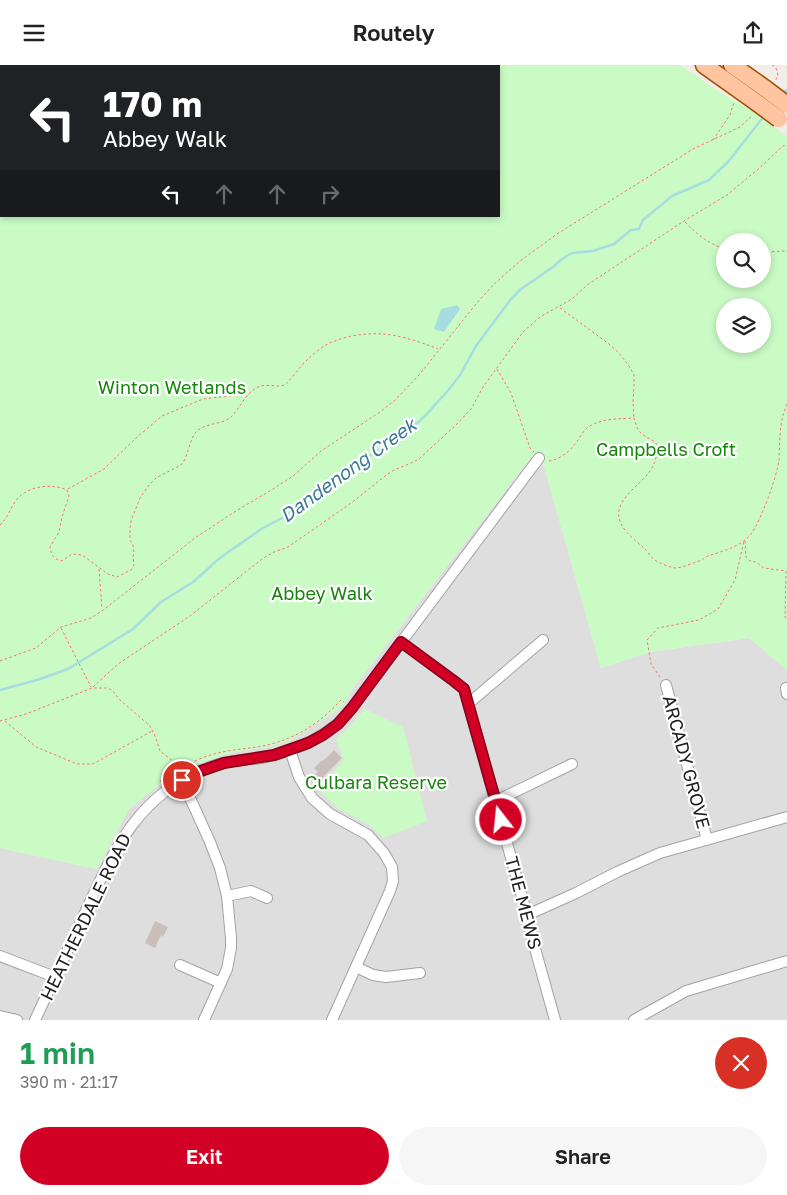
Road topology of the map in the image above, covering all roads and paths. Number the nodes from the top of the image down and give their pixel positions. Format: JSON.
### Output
{"nodes":[{"id":1,"x":704,"y":65,"type":"edge"},
{"id":2,"x":732,"y":65,"type":"edge"},
{"id":3,"x":738,"y":89,"type":"junction"},
{"id":4,"x":761,"y":95,"type":"junction"},
{"id":5,"x":784,"y":116,"type":"edge"},
{"id":6,"x":722,"y":135,"type":"dead end"},
{"id":7,"x":713,"y":140,"type":"junction"},
{"id":8,"x":787,"y":145,"type":"edge"},
{"id":9,"x":684,"y":221,"type":"junction"},
{"id":10,"x":716,"y":246,"type":"edge"},
{"id":11,"x":787,"y":251,"type":"edge"},
{"id":12,"x":771,"y":252,"type":"edge"},
{"id":13,"x":559,"y":307,"type":"junction"},
{"id":14,"x":439,"y":349,"type":"junction"},
{"id":15,"x":496,"y":368,"type":"junction"},
{"id":16,"x":249,"y":395,"type":"junction"},
{"id":17,"x":787,"y":404,"type":"edge"},
{"id":18,"x":634,"y":418,"type":"junction"},
{"id":19,"x":539,"y":458,"type":"junction"},
{"id":20,"x":67,"y":490,"type":"junction"},
{"id":21,"x":0,"y":525,"type":"edge"},
{"id":22,"x":744,"y":541,"type":"junction"},
{"id":23,"x":98,"y":568,"type":"junction"},
{"id":24,"x":102,"y":611,"type":"junction"},
{"id":25,"x":787,"y":620,"type":"edge"},
{"id":26,"x":61,"y":627,"type":"junction"},
{"id":27,"x":543,"y":640,"type":"dead end"},
{"id":28,"x":401,"y":642,"type":"junction"},
{"id":29,"x":0,"y":661,"type":"edge"},
{"id":30,"x":666,"y":685,"type":"joint"},
{"id":31,"x":93,"y":688,"type":"junction"},
{"id":32,"x":468,"y":704,"type":"junction"},
{"id":33,"x":352,"y":708,"type":"junction"},
{"id":34,"x":3,"y":720,"type":"junction"},
{"id":35,"x":0,"y":721,"type":"edge"},
{"id":36,"x":152,"y":730,"type":"junction"},
{"id":37,"x":290,"y":750,"type":"junction"},
{"id":38,"x":572,"y":764,"type":"dead end"},
{"id":39,"x":178,"y":769,"type":"junction"},
{"id":40,"x":182,"y":780,"type":"junction"},
{"id":41,"x":160,"y":781,"type":"dead end"},
{"id":42,"x":496,"y":801,"type":"junction"},
{"id":43,"x":787,"y":817,"type":"edge"},
{"id":44,"x":706,"y":840,"type":"junction"},
{"id":45,"x":226,"y":896,"type":"junction"},
{"id":46,"x":267,"y":898,"type":"dead end"},
{"id":47,"x":527,"y":915,"type":"junction"},
{"id":48,"x":0,"y":956,"type":"edge"},
{"id":49,"x":787,"y":961,"type":"edge"},
{"id":50,"x":180,"y":965,"type":"dead end"},
{"id":51,"x":356,"y":967,"type":"junction"},
{"id":52,"x":420,"y":973,"type":"dead end"},
{"id":53,"x":55,"y":977,"type":"junction"},
{"id":54,"x":221,"y":983,"type":"junction"},
{"id":55,"x":0,"y":1017,"type":"edge"},
{"id":56,"x":17,"y":1020,"type":"edge"},
{"id":57,"x":35,"y":1020,"type":"edge"},
{"id":58,"x":204,"y":1020,"type":"edge"},
{"id":59,"x":332,"y":1020,"type":"edge"},
{"id":60,"x":555,"y":1020,"type":"edge"},
{"id":61,"x":634,"y":1020,"type":"edge"}],
"edges":[{"from":1,"to":3,"type":"main road"},
{"from":2,"to":4,"type":"main road"},
{"from":3,"to":4,"type":"main road"},
{"from":3,"to":7,"type":"path"},
{"from":4,"to":5,"type":"main road","bridge":true},
{"from":6,"to":7,"type":"path"},
{"from":7,"to":14,"type":"path"},
{"from":8,"to":9,"type":"path"},
{"from":9,"to":10,"type":"path"},
{"from":9,"to":13,"type":"path"},
{"from":11,"to":12,"type":"path"},
{"from":13,"to":15,"type":"path"},
{"from":13,"to":18,"type":"path"},
{"from":14,"to":16,"type":"path"},
{"from":14,"to":24,"type":"path"},
{"from":15,"to":19,"type":"path"},
{"from":15,"to":31,"type":"path"},
{"from":16,"to":20,"type":"path"},
{"from":16,"to":23,"type":"path"},
{"from":17,"to":22,"type":"path"},
{"from":18,"to":19,"type":"path"},
{"from":18,"to":22,"type":"path"},
{"from":19,"to":28,"type":"street"},
{"from":20,"to":21,"type":"path"},
{"from":20,"to":23,"type":"path"},
{"from":22,"to":25,"type":"path"},
{"from":22,"to":30,"type":"path"},
{"from":23,"to":24,"type":"path"},
{"from":24,"to":26,"type":"path"},
{"from":26,"to":29,"type":"path"},
{"from":26,"to":31,"type":"path"},
{"from":27,"to":32,"type":"street"},
{"from":28,"to":32,"type":"street","name":"THE MEWS"},
{"from":28,"to":33,"type":"street"},
{"from":30,"to":44,"type":"street","name":"ARCADY GROVE"},
{"from":31,"to":34,"type":"path"},
{"from":31,"to":36,"type":"path"},
{"from":32,"to":42,"type":"street","name":"THE MEWS"},
{"from":33,"to":37,"type":"street"},
{"from":33,"to":39,"type":"path"},
{"from":34,"to":35,"type":"path"},
{"from":34,"to":36,"type":"path"},
{"from":36,"to":39,"type":"path"},
{"from":37,"to":40,"type":"street"},
{"from":37,"to":51,"type":"street"},
{"from":38,"to":42,"type":"street"},
{"from":39,"to":40,"type":"path"},
{"from":39,"to":41,"type":"path"},
{"from":40,"to":45,"type":"street"},
{"from":40,"to":53,"type":"street","name":"HEATHERDALE ROAD"},
{"from":42,"to":47,"type":"street","name":"THE MEWS"},
{"from":43,"to":44,"type":"street"},
{"from":44,"to":47,"type":"street"},
{"from":45,"to":46,"type":"street"},
{"from":45,"to":54,"type":"street"},
{"from":47,"to":60,"type":"street","name":"THE MEWS"},
{"from":48,"to":53,"type":"street"},
{"from":49,"to":61,"type":"street"},
{"from":50,"to":54,"type":"street"},
{"from":51,"to":52,"type":"street"},
{"from":51,"to":59,"type":"street"},
{"from":53,"to":57,"type":"street","name":"HEATHERDALE ROAD"},
{"from":54,"to":58,"type":"street"},
{"from":55,"to":56,"type":"street"}]}
